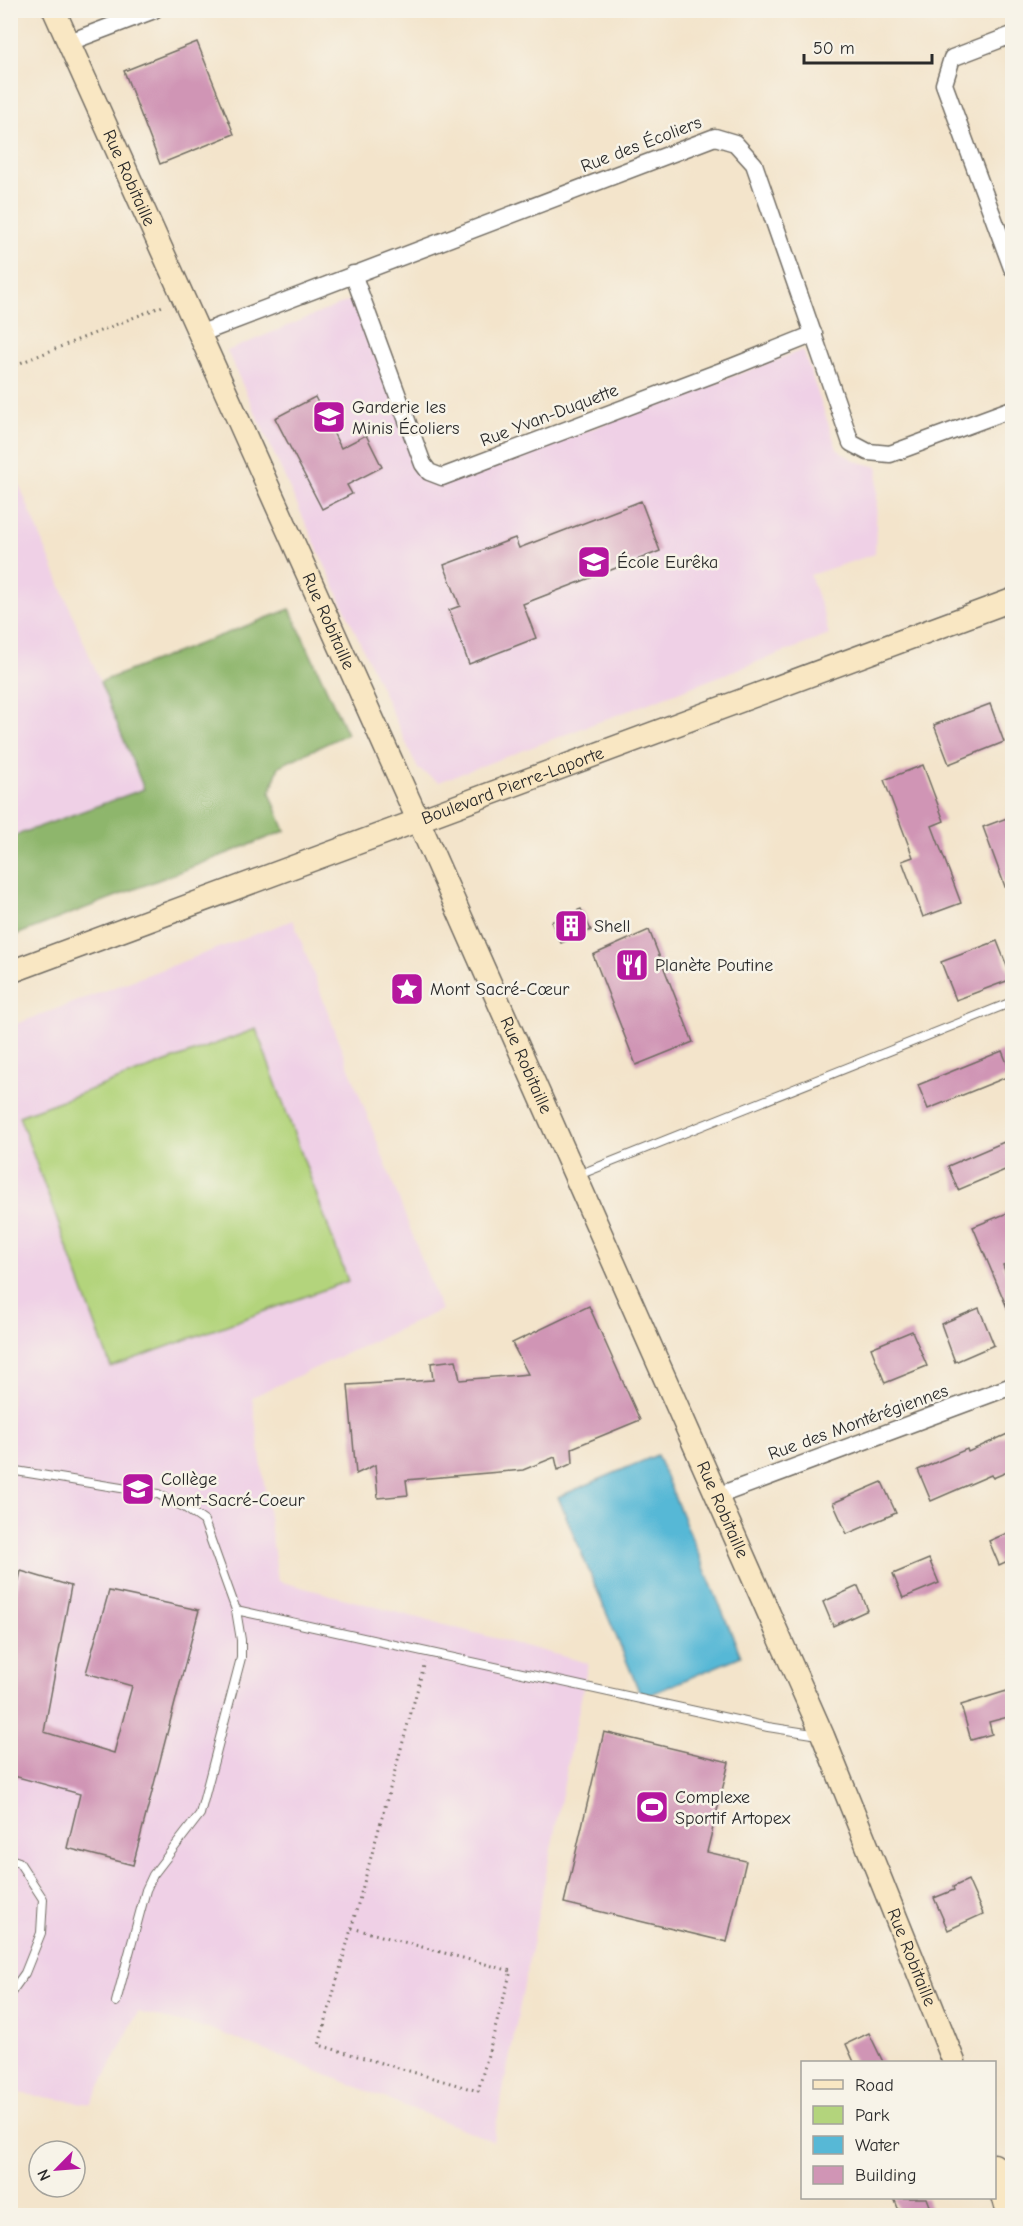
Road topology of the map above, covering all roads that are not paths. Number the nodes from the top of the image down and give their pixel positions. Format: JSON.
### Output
{"nodes":[{"id":1,"x":54,"y":10,"type":"edge"},
{"id":2,"x":154,"y":10,"type":"edge"},
{"id":3,"x":1012,"y":35,"type":"edge"},
{"id":4,"x":67,"y":43,"type":"junction"},
{"id":5,"x":1012,"y":268,"type":"edge"},
{"id":6,"x":353,"y":274,"type":"junction"},
{"id":7,"x":199,"y":334,"type":"junction"},
{"id":8,"x":814,"y":334,"type":"junction"},
{"id":9,"x":1012,"y":409,"type":"edge"},
{"id":10,"x":1012,"y":600,"type":"edge"},
{"id":11,"x":418,"y":820,"type":"junction"},
{"id":12,"x":10,"y":972,"type":"edge"},
{"id":13,"x":1012,"y":1002,"type":"edge"},
{"id":14,"x":576,"y":1177,"type":"junction"},
{"id":15,"x":1012,"y":1386,"type":"edge"},
{"id":16,"x":10,"y":1470,"type":"edge"},
{"id":17,"x":717,"y":1496,"type":"junction"},
{"id":18,"x":236,"y":1610,"type":"junction"},
{"id":19,"x":823,"y":1736,"type":"junction"},
{"id":20,"x":10,"y":1859,"type":"edge"},
{"id":21,"x":10,"y":1994,"type":"edge"},
{"id":22,"x":116,"y":2002,"type":"dead end"},
{"id":23,"x":954,"y":2061,"type":"edge"},
{"id":24,"x":996,"y":2171,"type":"edge"},
{"id":25,"x":1010,"y":2216,"type":"edge"}],
"edges":[{"from":1,"to":4,"type":"street","name":"Rue Robitaille"},
{"from":2,"to":4,"type":"street"},
{"from":3,"to":5,"type":"street"},
{"from":4,"to":7,"type":"street","name":"Rue Robitaille"},
{"from":6,"to":7,"type":"street","name":"Rue des Écoliers"},
{"from":6,"to":8,"type":"street","name":"Rue des Écoliers"},
{"from":6,"to":8,"type":"street","name":"Rue Yvan-Duquette"},
{"from":7,"to":11,"type":"street","name":"Rue Robitaille"},
{"from":8,"to":9,"type":"street","name":"Rue des Écoliers"},
{"from":10,"to":11,"type":"street","name":"Boulevard Pierre-Laporte"},
{"from":11,"to":12,"type":"street","name":"Boulevard Pierre-Laporte"},
{"from":11,"to":14,"type":"street","name":"Rue Robitaille"},
{"from":13,"to":14,"type":"lane"},
{"from":14,"to":17,"type":"street","name":"Rue Robitaille"},
{"from":15,"to":17,"type":"street","name":"Rue des Montérégiennes"},
{"from":16,"to":18,"type":"lane"},
{"from":17,"to":19,"type":"street","name":"Rue Robitaille"},
{"from":18,"to":19,"type":"lane"},
{"from":18,"to":22,"type":"lane"},
{"from":19,"to":23,"type":"street","name":"Rue Robitaille"},
{"from":20,"to":21,"type":"lane"},
{"from":24,"to":25,"type":"street"}]}
